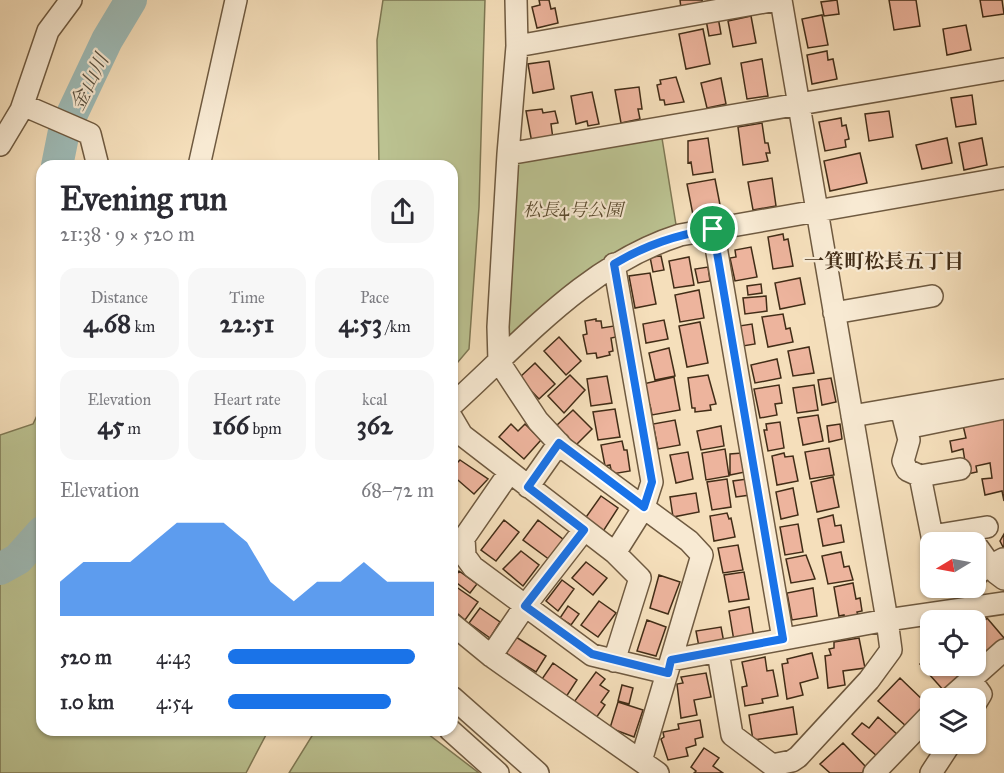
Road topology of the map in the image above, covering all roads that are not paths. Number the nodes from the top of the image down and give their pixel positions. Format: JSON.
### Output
{"nodes":[{"id":1,"x":71,"y":0,"type":"edge"},
{"id":2,"x":236,"y":0,"type":"edge"},
{"id":3,"x":516,"y":0,"type":"edge"},
{"id":4,"x":779,"y":0,"type":"edge"},
{"id":5,"x":517,"y":46,"type":"junction"},
{"id":6,"x":1004,"y":69,"type":"edge"},
{"id":7,"x":798,"y":104,"type":"junction"},
{"id":8,"x":23,"y":105,"type":"junction"},
{"id":9,"x":0,"y":145,"type":"edge"},
{"id":10,"x":508,"y":153,"type":"junction"},
{"id":11,"x":96,"y":160,"type":"edge"},
{"id":12,"x":200,"y":160,"type":"edge"},
{"id":13,"x":1004,"y":178,"type":"edge"},
{"id":14,"x":815,"y":211,"type":"junction"},
{"id":15,"x":713,"y":229,"type":"junction"},
{"id":16,"x":614,"y":264,"type":"junction"},
{"id":17,"x":932,"y":296,"type":"dead end"},
{"id":18,"x":834,"y":313,"type":"junction"},
{"id":19,"x":499,"y":362,"type":"junction"},
{"id":20,"x":1004,"y":390,"type":"edge"},
{"id":21,"x":458,"y":400,"type":"edge"},
{"id":22,"x":1004,"y":408,"type":"edge"},
{"id":23,"x":852,"y":416,"type":"junction"},
{"id":24,"x":904,"y":418,"type":"junction"},
{"id":25,"x":458,"y":436,"type":"edge"},
{"id":26,"x":559,"y":443,"type":"junction"},
{"id":27,"x":960,"y":469,"type":"dead end"},
{"id":28,"x":509,"y":472,"type":"junction"},
{"id":29,"x":920,"y":476,"type":"junction"},
{"id":30,"x":528,"y":487,"type":"junction"},
{"id":31,"x":644,"y":507,"type":"junction"},
{"id":32,"x":584,"y":530,"type":"junction"},
{"id":33,"x":615,"y":553,"type":"junction"},
{"id":34,"x":993,"y":570,"type":"edge"},
{"id":35,"x":975,"y":598,"type":"edge"},
{"id":36,"x":1004,"y":603,"type":"edge"},
{"id":37,"x":525,"y":606,"type":"junction"},
{"id":38,"x":887,"y":620,"type":"junction"},
{"id":39,"x":458,"y":629,"type":"edge"},
{"id":40,"x":783,"y":639,"type":"junction"},
{"id":41,"x":1004,"y":650,"type":"edge"},
{"id":42,"x":718,"y":652,"type":"junction"},
{"id":43,"x":491,"y":656,"type":"junction"},
{"id":44,"x":614,"y":661,"type":"junction"},
{"id":45,"x":669,"y":667,"type":"junction"},
{"id":46,"x":971,"y":680,"type":"junction"},
{"id":47,"x":962,"y":688,"type":"edge"},
{"id":48,"x":977,"y":688,"type":"edge"},
{"id":49,"x":458,"y":702,"type":"edge"},
{"id":50,"x":920,"y":725,"type":"edge"},
{"id":51,"x":457,"y":736,"type":"edge"},
{"id":52,"x":944,"y":754,"type":"edge"},
{"id":53,"x":649,"y":767,"type":"edge"},
{"id":54,"x":498,"y":773,"type":"edge"},
{"id":55,"x":538,"y":773,"type":"edge"},
{"id":56,"x":874,"y":773,"type":"edge"},
{"id":57,"x":932,"y":773,"type":"edge"}],
"edges":[{"from":1,"to":8,"type":"street"},
{"from":2,"to":12,"type":"street"},
{"from":3,"to":5,"type":"street"},
{"from":4,"to":5,"type":"street"},
{"from":4,"to":7,"type":"street"},
{"from":5,"to":10,"type":"street"},
{"from":6,"to":7,"type":"street"},
{"from":7,"to":10,"type":"street"},
{"from":7,"to":14,"type":"street"},
{"from":8,"to":9,"type":"street"},
{"from":8,"to":11,"type":"street"},
{"from":10,"to":19,"type":"street"},
{"from":13,"to":14,"type":"street"},
{"from":14,"to":15,"type":"street"},
{"from":14,"to":18,"type":"street"},
{"from":15,"to":16,"type":"street"},
{"from":15,"to":40,"type":"street"},
{"from":16,"to":19,"type":"street"},
{"from":16,"to":31,"type":"street"},
{"from":17,"to":18,"type":"street"},
{"from":18,"to":23,"type":"street"},
{"from":19,"to":21,"type":"street"},
{"from":19,"to":26,"type":"street"},
{"from":20,"to":24,"type":"street"},
{"from":22,"to":24,"type":"street"},
{"from":23,"to":24,"type":"street"},
{"from":23,"to":38,"type":"street"},
{"from":24,"to":29,"type":"street"},
{"from":25,"to":28,"type":"street"},
{"from":26,"to":30,"type":"street"},
{"from":26,"to":31,"type":"street"},
{"from":27,"to":29,"type":"street"},
{"from":28,"to":30,"type":"street"},
{"from":28,"to":37,"type":"street"},
{"from":29,"to":34,"type":"street"},
{"from":30,"to":32,"type":"street"},
{"from":31,"to":33,"type":"street"},
{"from":31,"to":45,"type":"street"},
{"from":32,"to":33,"type":"street"},
{"from":32,"to":37,"type":"street"},
{"from":33,"to":44,"type":"street"},
{"from":35,"to":36,"type":"street"},
{"from":35,"to":38,"type":"street"},
{"from":37,"to":43,"type":"street"},
{"from":37,"to":44,"type":"street"},
{"from":38,"to":40,"type":"street"},
{"from":38,"to":42,"type":"street"},
{"from":39,"to":43,"type":"street"},
{"from":40,"to":42,"type":"street"},
{"from":41,"to":46,"type":"street"},
{"from":42,"to":45,"type":"street"},
{"from":43,"to":53,"type":"street"},
{"from":44,"to":45,"type":"street"},
{"from":45,"to":53,"type":"street"},
{"from":46,"to":47,"type":"street"},
{"from":46,"to":48,"type":"street"},
{"from":49,"to":55,"type":"street"},
{"from":50,"to":56,"type":"street"},
{"from":51,"to":54,"type":"street"},
{"from":52,"to":57,"type":"street"}]}
